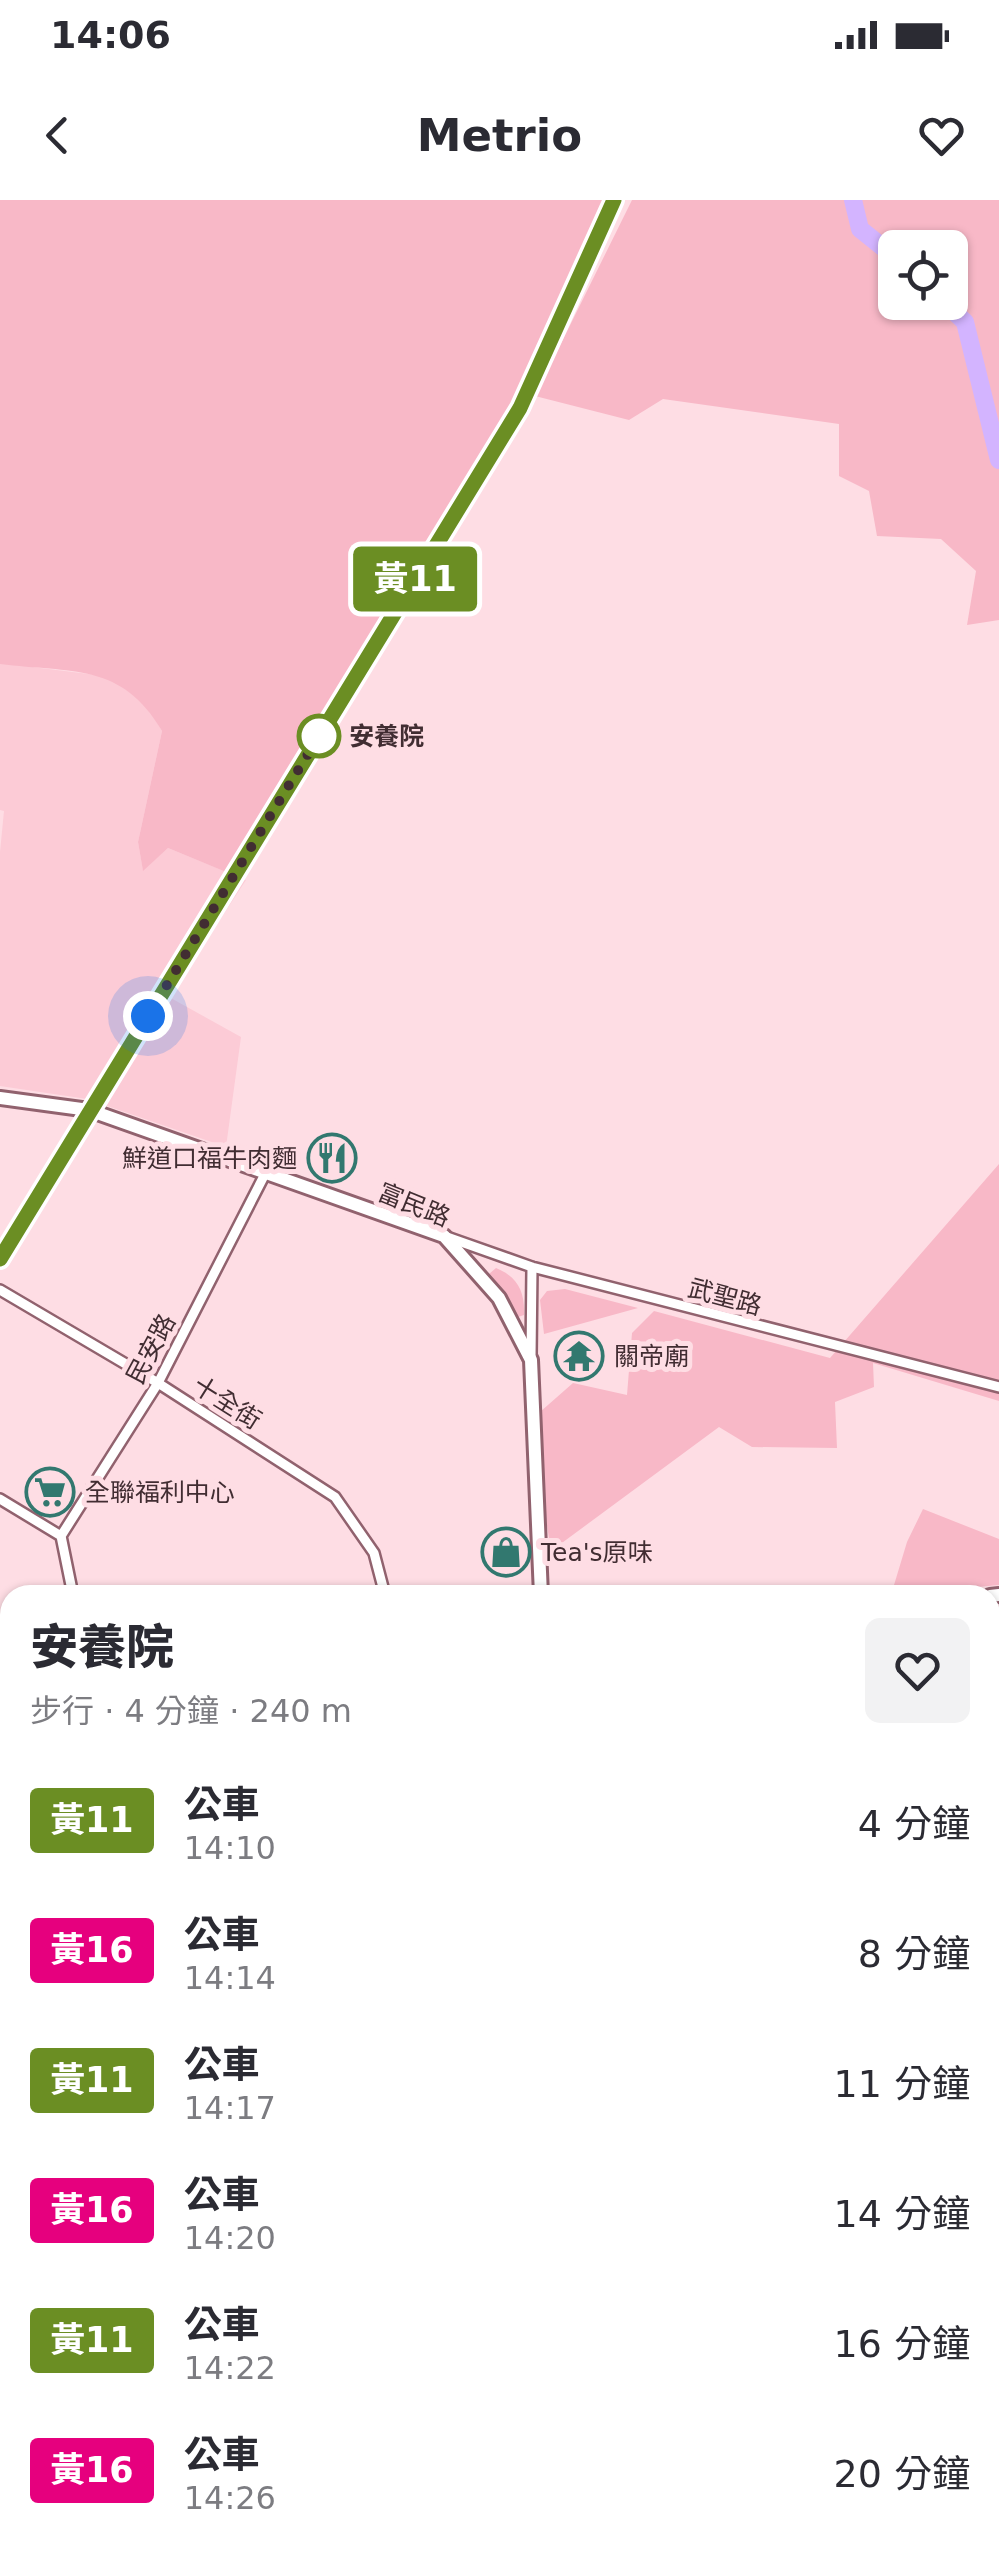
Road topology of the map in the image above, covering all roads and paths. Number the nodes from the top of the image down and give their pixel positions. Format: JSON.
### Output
{"nodes":[{"id":1,"x":614,"y":200,"type":"edge"},
{"id":2,"x":0,"y":1098,"type":"edge"},
{"id":3,"x":89,"y":1110,"type":"junction"},
{"id":4,"x":265,"y":1174,"type":"junction"},
{"id":5,"x":444,"y":1236,"type":"junction"},
{"id":6,"x":0,"y":1259,"type":"edge"},
{"id":7,"x":532,"y":1268,"type":"junction"},
{"id":8,"x":0,"y":1290,"type":"edge"},
{"id":9,"x":531,"y":1360,"type":"junction"},
{"id":10,"x":158,"y":1383,"type":"junction"},
{"id":11,"x":999,"y":1388,"type":"edge"},
{"id":12,"x":0,"y":1499,"type":"edge"},
{"id":13,"x":61,"y":1536,"type":"junction"},
{"id":14,"x":71,"y":1585,"type":"edge"},
{"id":15,"x":382,"y":1585,"type":"edge"},
{"id":16,"x":540,"y":1585,"type":"edge"}],
"edges":[{"from":1,"to":3,"type":"main road"},
{"from":2,"to":3,"type":"main road","name":"富民路"},
{"from":3,"to":4,"type":"main road","name":"富民路"},
{"from":3,"to":6,"type":"main road"},
{"from":4,"to":5,"type":"main road","name":"富民路"},
{"from":4,"to":10,"type":"street","name":"民安路"},
{"from":5,"to":7,"type":"street","name":"武聖路"},
{"from":5,"to":9,"type":"main road","name":"富民路"},
{"from":7,"to":9,"type":"street"},
{"from":7,"to":11,"type":"street","name":"武聖路"},
{"from":8,"to":10,"type":"street","name":"十全街"},
{"from":9,"to":16,"type":"main road","name":"富民路"},
{"from":10,"to":13,"type":"street","name":"民安路"},
{"from":10,"to":15,"type":"street","name":"十全街"},
{"from":12,"to":13,"type":"street"},
{"from":13,"to":14,"type":"street"}]}
